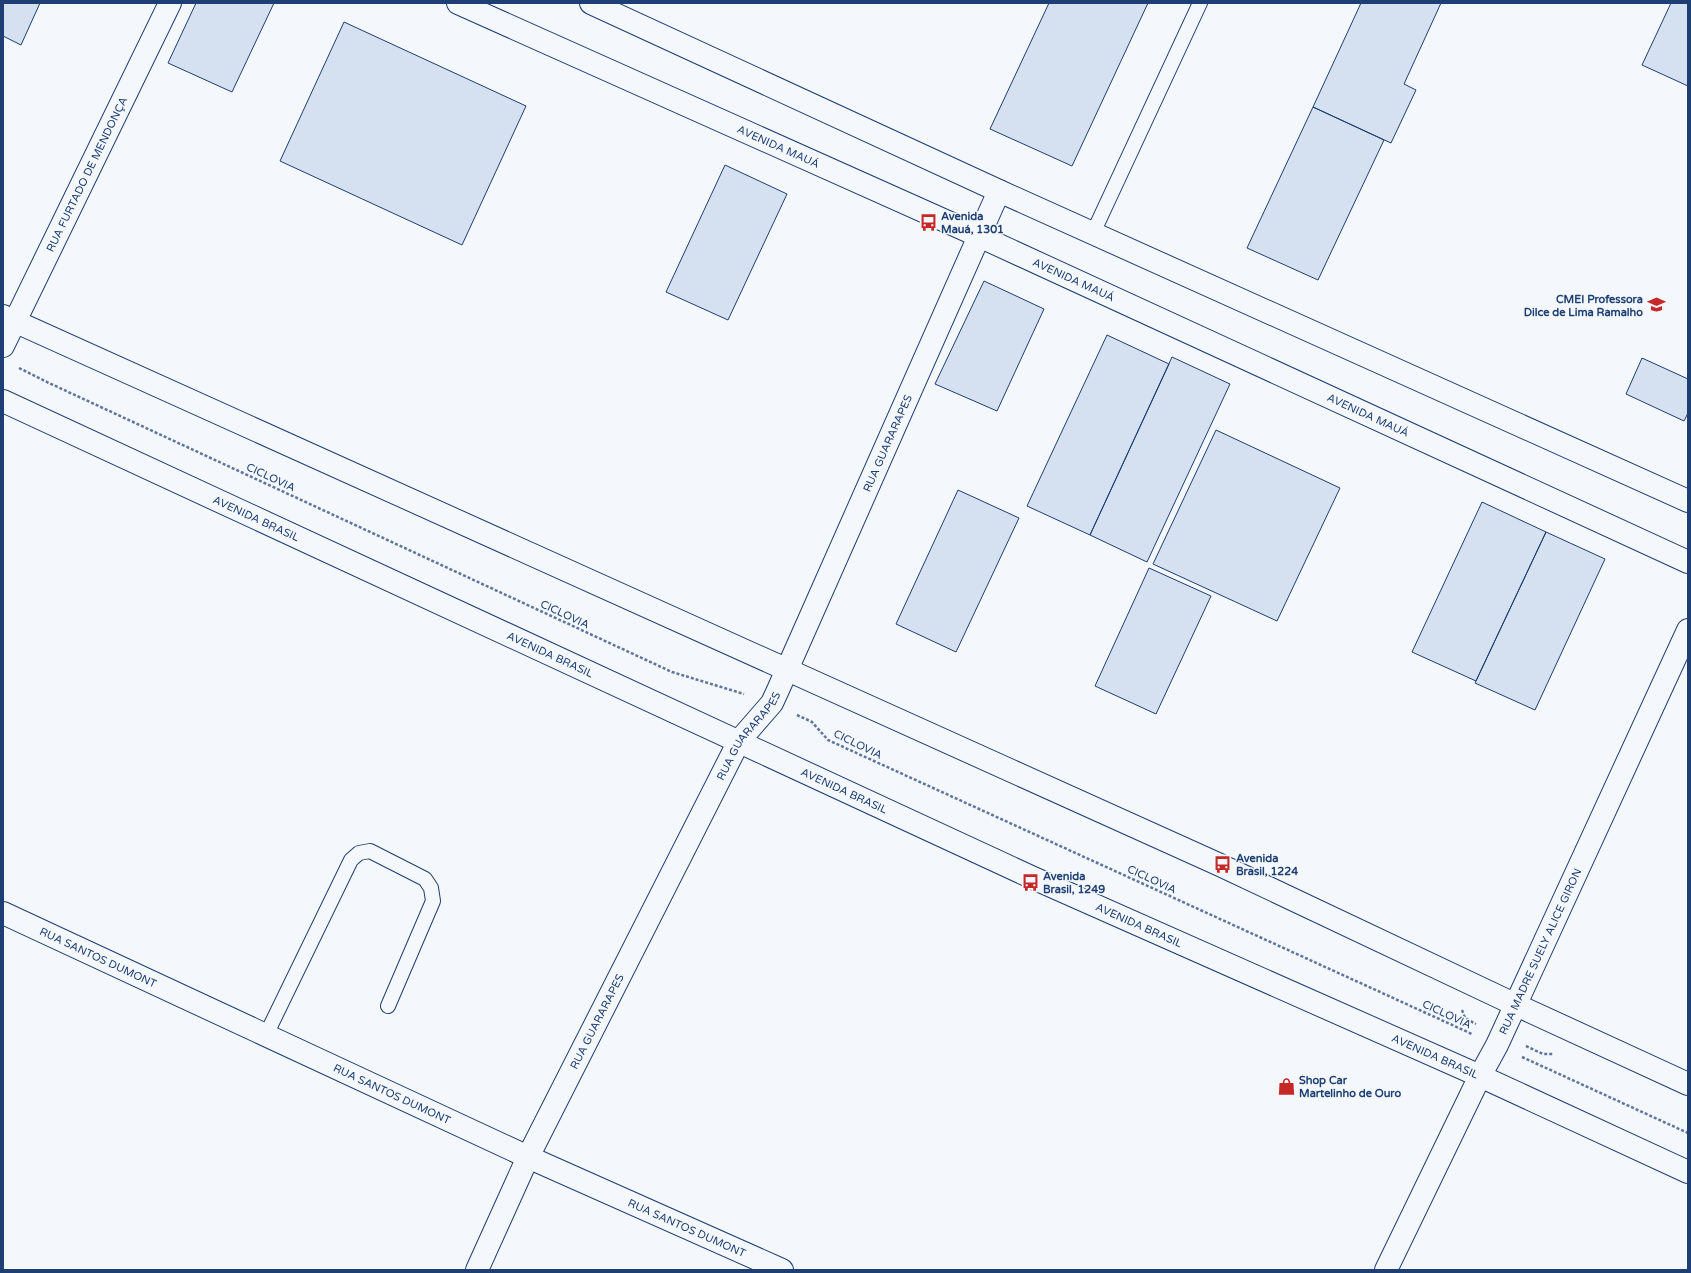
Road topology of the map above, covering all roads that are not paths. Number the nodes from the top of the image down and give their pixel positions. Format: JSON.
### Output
{"nodes":[{"id":1,"x":170,"y":3,"type":"edge"},
{"id":2,"x":458,"y":3,"type":"edge"},
{"id":3,"x":590,"y":3,"type":"edge"},
{"id":4,"x":1200,"y":3,"type":"edge"},
{"id":5,"x":1000,"y":191,"type":"junction"},
{"id":6,"x":1093,"y":233,"type":"junction"},
{"id":7,"x":979,"y":236,"type":"junction"},
{"id":8,"x":9,"y":319,"type":"edge"},
{"id":9,"x":3,"y":346,"type":"edge"},
{"id":10,"x":3,"y":401,"type":"edge"},
{"id":11,"x":1688,"y":501,"type":"edge"},
{"id":12,"x":1688,"y":562,"type":"edge"},
{"id":13,"x":1688,"y":630,"type":"edge"},
{"id":14,"x":788,"y":669,"type":"junction"},
{"id":15,"x":739,"y":741,"type":"junction"},
{"id":16,"x":3,"y":913,"type":"edge"},
{"id":17,"x":1514,"y":1004,"type":"junction"},
{"id":18,"x":388,"y":1006,"type":"dead end"},
{"id":19,"x":266,"y":1035,"type":"junction"},
{"id":20,"x":1480,"y":1076,"type":"junction"},
{"id":21,"x":1688,"y":1084,"type":"edge"},
{"id":22,"x":528,"y":1158,"type":"junction"},
{"id":23,"x":1688,"y":1172,"type":"edge"},
{"id":24,"x":477,"y":1270,"type":"edge"},
{"id":25,"x":782,"y":1270,"type":"edge"},
{"id":26,"x":1386,"y":1270,"type":"edge"}],
"edges":[{"from":1,"to":8,"type":"main road","name":"RUA FURTADO DE MENDONÇA"},
{"from":2,"to":7,"type":"main road","name":"AVENIDA MAUÁ"},
{"from":3,"to":5,"type":"main road"},
{"from":4,"to":6,"type":"lane"},
{"from":5,"to":6,"type":"main road"},
{"from":5,"to":7,"type":"main road","name":"RUA GUARARAPES"},
{"from":6,"to":11,"type":"main road"},
{"from":7,"to":12,"type":"main road","name":"AVENIDA MAUÁ"},
{"from":7,"to":14,"type":"main road","name":"RUA GUARARAPES"},
{"from":8,"to":9,"type":"main road","name":"RUA FURTADO DE MENDONÇA"},
{"from":8,"to":14,"type":"main road"},
{"from":10,"to":15,"type":"main road","name":"AVENIDA BRASIL"},
{"from":13,"to":17,"type":"main road","name":"RUA MADRE SUELY ALICE GIRON"},
{"from":14,"to":15,"type":"main road","name":"RUA GUARARAPES"},
{"from":14,"to":17,"type":"main road"},
{"from":15,"to":20,"type":"main road","name":"AVENIDA BRASIL"},
{"from":15,"to":22,"type":"main road","name":"RUA GUARARAPES"},
{"from":16,"to":19,"type":"main road","name":"RUA SANTOS DUMONT"},
{"from":17,"to":20,"type":"main road","name":"RUA MADRE SUELY ALICE GIRON"},
{"from":17,"to":21,"type":"main road"},
{"from":18,"to":19,"type":"lane"},
{"from":19,"to":22,"type":"main road","name":"RUA SANTOS DUMONT"},
{"from":20,"to":23,"type":"main road","name":"AVENIDA BRASIL"},
{"from":20,"to":26,"type":"main road","name":"RUA MADRE SUELY ALICE GIRON"},
{"from":22,"to":24,"type":"main road","name":"RUA GUARARAPES"},
{"from":22,"to":25,"type":"main road","name":"RUA SANTOS DUMONT"}]}
